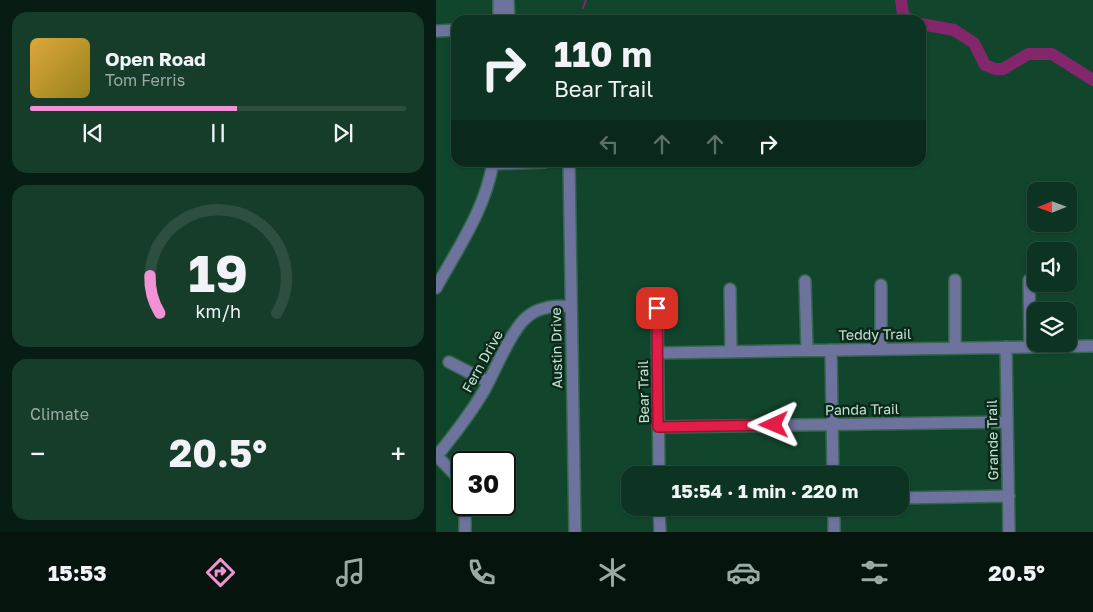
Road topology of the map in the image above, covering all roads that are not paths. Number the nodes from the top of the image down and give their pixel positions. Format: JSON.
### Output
{"nodes":[{"id":1,"x":499,"y":0,"type":"edge"},
{"id":2,"x":508,"y":0,"type":"edge"},
{"id":3,"x":499,"y":15,"type":"edge"},
{"id":4,"x":509,"y":15,"type":"edge"},
{"id":5,"x":436,"y":30,"type":"edge"},
{"id":6,"x":451,"y":30,"type":"edge"},
{"id":7,"x":492,"y":167,"type":"edge"},
{"id":8,"x":569,"y":167,"type":"edge"},
{"id":9,"x":955,"y":280,"type":"dead end"},
{"id":10,"x":805,"y":281,"type":"dead end"},
{"id":11,"x":437,"y":285,"type":"edge"},
{"id":12,"x":881,"y":285,"type":"dead end"},
{"id":13,"x":730,"y":289,"type":"dead end"},
{"id":14,"x":571,"y":306,"type":"junction"},
{"id":15,"x":657,"y":308,"type":"dead end"},
{"id":16,"x":1027,"y":346,"type":"edge"},
{"id":17,"x":1077,"y":346,"type":"edge"},
{"id":18,"x":1093,"y":346,"type":"edge"},
{"id":19,"x":1006,"y":347,"type":"junction"},
{"id":20,"x":955,"y":348,"type":"junction"},
{"id":21,"x":881,"y":349,"type":"junction"},
{"id":22,"x":807,"y":350,"type":"junction"},
{"id":23,"x":831,"y":350,"type":"junction"},
{"id":24,"x":731,"y":352,"type":"junction"},
{"id":25,"x":657,"y":354,"type":"junction"},
{"id":26,"x":449,"y":362,"type":"dead end"},
{"id":27,"x":488,"y":382,"type":"junction"},
{"id":28,"x":1006,"y":422,"type":"junction"},
{"id":29,"x":832,"y":424,"type":"junction"},
{"id":30,"x":658,"y":427,"type":"junction"},
{"id":31,"x":436,"y":457,"type":"edge"},
{"id":32,"x":659,"y":466,"type":"edge"},
{"id":33,"x":833,"y":466,"type":"edge"},
{"id":34,"x":451,"y":471,"type":"edge"},
{"id":35,"x":1009,"y":496,"type":"junction"},
{"id":36,"x":909,"y":498,"type":"edge"},
{"id":37,"x":466,"y":516,"type":"edge"},
{"id":38,"x":659,"y":516,"type":"edge"},
{"id":39,"x":834,"y":516,"type":"edge"},
{"id":40,"x":465,"y":532,"type":"edge"},
{"id":41,"x":575,"y":532,"type":"edge"},
{"id":42,"x":660,"y":532,"type":"edge"},
{"id":43,"x":834,"y":532,"type":"edge"},
{"id":44,"x":1009,"y":532,"type":"edge"}],
"edges":[{"from":1,"to":3,"type":"street"},
{"from":2,"to":4,"type":"street"},
{"from":5,"to":6,"type":"street"},
{"from":7,"to":11,"type":"street"},
{"from":8,"to":14,"type":"street","name":"Austin Drive"},
{"from":9,"to":20,"type":"street"},
{"from":10,"to":22,"type":"street"},
{"from":12,"to":21,"type":"street"},
{"from":13,"to":24,"type":"street"},
{"from":14,"to":27,"type":"street","name":"Fern Drive"},
{"from":14,"to":41,"type":"street","name":"Austin Drive"},
{"from":15,"to":25,"type":"street","name":"Bear Trail"},
{"from":16,"to":19,"type":"street","name":"Teddy Trail"},
{"from":17,"to":18,"type":"street","name":"Teddy Trail"},
{"from":19,"to":20,"type":"street","name":"Teddy Trail"},
{"from":19,"to":28,"type":"street","name":"Grande Trail"},
{"from":20,"to":21,"type":"street","name":"Teddy Trail"},
{"from":21,"to":23,"type":"street","name":"Teddy Trail"},
{"from":22,"to":23,"type":"street","name":"Teddy Trail"},
{"from":22,"to":24,"type":"street","name":"Teddy Trail"},
{"from":23,"to":29,"type":"street"},
{"from":24,"to":25,"type":"street","name":"Teddy Trail"},
{"from":25,"to":30,"type":"street","name":"Bear Trail"},
{"from":26,"to":27,"type":"street"},
{"from":27,"to":31,"type":"street","name":"Fern Drive"},
{"from":28,"to":29,"type":"street","name":"Panda Trail"},
{"from":28,"to":35,"type":"street","name":"Grande Trail"},
{"from":29,"to":30,"type":"street","name":"Panda Trail"},
{"from":29,"to":33,"type":"street"},
{"from":30,"to":32,"type":"street","name":"Bear Trail"},
{"from":31,"to":34,"type":"street"},
{"from":35,"to":36,"type":"street"},
{"from":35,"to":44,"type":"street","name":"Grande Trail"},
{"from":37,"to":40,"type":"street"},
{"from":38,"to":42,"type":"street"},
{"from":39,"to":43,"type":"street"}]}
